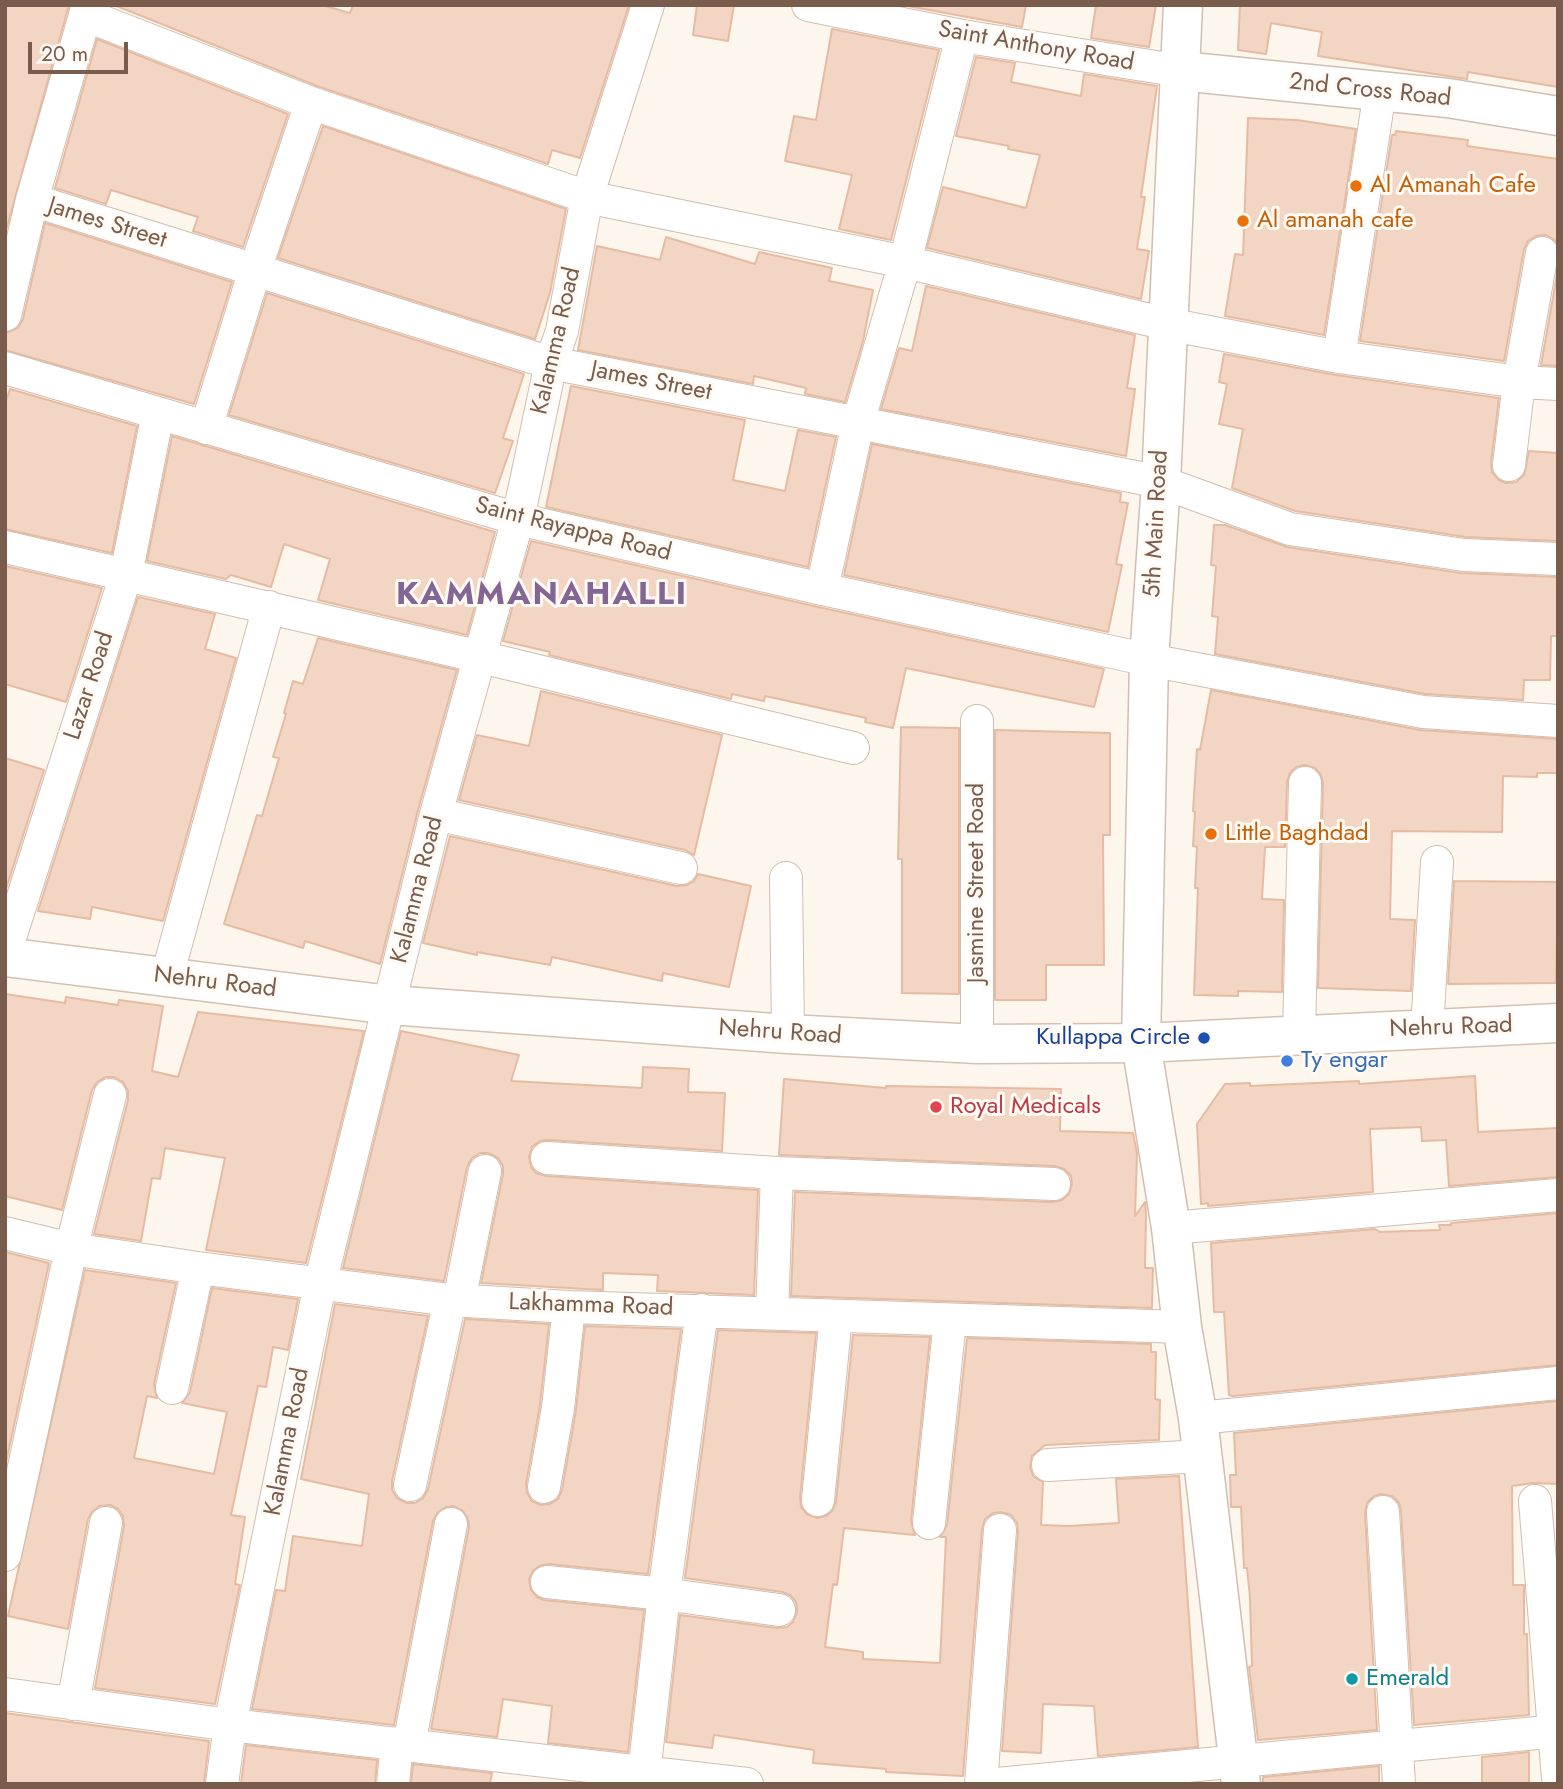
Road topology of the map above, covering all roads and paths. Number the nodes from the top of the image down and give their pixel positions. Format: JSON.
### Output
{"nodes":[{"id":1,"x":648,"y":5,"type":"edge"},
{"id":2,"x":808,"y":5,"type":"edge"},
{"id":3,"x":1183,"y":5,"type":"edge"},
{"id":4,"x":87,"y":10,"type":"edge"},
{"id":5,"x":962,"y":36,"type":"junction"},
{"id":6,"x":1181,"y":71,"type":"junction"},
{"id":7,"x":1380,"y":91,"type":"junction"},
{"id":8,"x":311,"y":103,"type":"junction"},
{"id":9,"x":1558,"y":116,"type":"edge"},
{"id":10,"x":587,"y":197,"type":"junction"},
{"id":11,"x":32,"y":200,"type":"junction"},
{"id":12,"x":1542,"y":253,"type":"dead end"},
{"id":13,"x":905,"y":262,"type":"junction"},
{"id":14,"x":255,"y":270,"type":"junction"},
{"id":15,"x":5,"y":315,"type":"edge"},
{"id":16,"x":1167,"y":324,"type":"junction"},
{"id":17,"x":1339,"y":357,"type":"junction"},
{"id":18,"x":551,"y":363,"type":"junction"},
{"id":19,"x":5,"y":368,"type":"edge"},
{"id":20,"x":1519,"y":382,"type":"junction"},
{"id":21,"x":1558,"y":384,"type":"edge"},
{"id":22,"x":158,"y":413,"type":"junction"},
{"id":23,"x":858,"y":423,"type":"junction"},
{"id":24,"x":206,"y":428,"type":"junction"},
{"id":25,"x":1509,"y":465,"type":"dead end"},
{"id":26,"x":1161,"y":482,"type":"junction"},
{"id":27,"x":518,"y":519,"type":"junction"},
{"id":28,"x":5,"y":547,"type":"edge"},
{"id":29,"x":1558,"y":559,"type":"edge"},
{"id":30,"x":126,"y":575,"type":"junction"},
{"id":31,"x":822,"y":589,"type":"junction"},
{"id":32,"x":269,"y":607,"type":"junction"},
{"id":33,"x":481,"y":657,"type":"junction"},
{"id":34,"x":1149,"y":660,"type":"junction"},
{"id":35,"x":977,"y":721,"type":"dead end"},
{"id":36,"x":1558,"y":721,"type":"edge"},
{"id":37,"x":853,"y":748,"type":"dead end"},
{"id":38,"x":1305,"y":783,"type":"dead end"},
{"id":39,"x":436,"y":814,"type":"junction"},
{"id":40,"x":1437,"y":862,"type":"dead end"},
{"id":41,"x":681,"y":869,"type":"dead end"},
{"id":42,"x":786,"y":878,"type":"dead end"},
{"id":43,"x":5,"y":955,"type":"edge"},
{"id":44,"x":167,"y":976,"type":"junction"},
{"id":45,"x":390,"y":1005,"type":"junction"},
{"id":46,"x":1558,"y":1023,"type":"edge"},
{"id":47,"x":1427,"y":1029,"type":"junction"},
{"id":48,"x":788,"y":1034,"type":"junction"},
{"id":49,"x":1299,"y":1034,"type":"junction"},
{"id":50,"x":1141,"y":1043,"type":"junction"},
{"id":51,"x":977,"y":1044,"type":"junction"},
{"id":52,"x":110,"y":1095,"type":"dead end"},
{"id":53,"x":547,"y":1158,"type":"dead end"},
{"id":54,"x":485,"y":1171,"type":"dead end"},
{"id":55,"x":777,"y":1173,"type":"junction"},
{"id":56,"x":1054,"y":1184,"type":"dead end"},
{"id":57,"x":1558,"y":1195,"type":"edge"},
{"id":58,"x":1171,"y":1227,"type":"junction"},
{"id":59,"x":5,"y":1233,"type":"edge"},
{"id":60,"x":71,"y":1248,"type":"junction"},
{"id":61,"x":198,"y":1268,"type":"junction"},
{"id":62,"x":320,"y":1284,"type":"junction"},
{"id":63,"x":455,"y":1300,"type":"junction"},
{"id":64,"x":569,"y":1307,"type":"junction"},
{"id":65,"x":702,"y":1310,"type":"junction"},
{"id":66,"x":772,"y":1313,"type":"junction"},
{"id":67,"x":836,"y":1316,"type":"junction"},
{"id":68,"x":950,"y":1320,"type":"junction"},
{"id":69,"x":1182,"y":1326,"type":"junction"},
{"id":70,"x":1558,"y":1383,"type":"edge"},
{"id":71,"x":172,"y":1388,"type":"dead end"},
{"id":72,"x":1198,"y":1418,"type":"junction"},
{"id":73,"x":1202,"y":1456,"type":"junction"},
{"id":74,"x":1048,"y":1465,"type":"dead end"},
{"id":75,"x":410,"y":1485,"type":"dead end"},
{"id":76,"x":544,"y":1487,"type":"dead end"},
{"id":77,"x":818,"y":1500,"type":"dead end"},
{"id":78,"x":1535,"y":1501,"type":"dead end"},
{"id":79,"x":1383,"y":1512,"type":"dead end"},
{"id":80,"x":106,"y":1523,"type":"dead end"},
{"id":81,"x":929,"y":1523,"type":"dead end"},
{"id":82,"x":451,"y":1524,"type":"dead end"},
{"id":83,"x":1000,"y":1530,"type":"dead end"},
{"id":84,"x":5,"y":1555,"type":"edge"},
{"id":85,"x":547,"y":1582,"type":"dead end"},
{"id":86,"x":664,"y":1594,"type":"junction"},
{"id":87,"x":779,"y":1610,"type":"dead end"},
{"id":88,"x":5,"y":1693,"type":"edge"},
{"id":89,"x":73,"y":1704,"type":"junction"},
{"id":90,"x":230,"y":1725,"type":"junction"},
{"id":91,"x":1555,"y":1731,"type":"edge"},
{"id":92,"x":403,"y":1744,"type":"junction"},
{"id":93,"x":1396,"y":1746,"type":"junction"},
{"id":94,"x":644,"y":1773,"type":"junction"},
{"id":95,"x":1240,"y":1773,"type":"edge"},
{"id":96,"x":571,"y":1774,"type":"edge"},
{"id":97,"x":1558,"y":1778,"type":"edge"},
{"id":98,"x":1083,"y":1780,"type":"edge"},
{"id":99,"x":733,"y":1783,"type":"edge"},
{"id":100,"x":222,"y":1784,"type":"edge"},
{"id":101,"x":393,"y":1784,"type":"edge"},
{"id":102,"x":981,"y":1784,"type":"edge"},
{"id":103,"x":997,"y":1784,"type":"edge"},
{"id":104,"x":1399,"y":1784,"type":"edge"}],
"edges":[{"from":1,"to":10,"type":"street","name":"Kalamma Road"},
{"from":2,"to":5,"type":"street","name":"Saint Anthony Road"},
{"from":3,"to":6,"type":"street","name":"5th Main Road"},
{"from":4,"to":8,"type":"street"},
{"from":4,"to":11,"type":"street"},
{"from":5,"to":6,"type":"street","name":"Saint Anthony Road"},
{"from":5,"to":13,"type":"street"},
{"from":6,"to":7,"type":"street","name":"2nd Cross Road"},
{"from":6,"to":16,"type":"street","name":"5th Main Road"},
{"from":7,"to":9,"type":"street","name":"2nd Cross Road"},
{"from":7,"to":17,"type":"street"},
{"from":8,"to":10,"type":"street"},
{"from":8,"to":14,"type":"street"},
{"from":10,"to":13,"type":"street"},
{"from":10,"to":18,"type":"street","name":"Kalamma Road"},
{"from":11,"to":14,"type":"street","name":"James Street"},
{"from":11,"to":15,"type":"street"},
{"from":12,"to":20,"type":"street"},
{"from":13,"to":16,"type":"street"},
{"from":13,"to":23,"type":"street"},
{"from":14,"to":18,"type":"street","name":"James Street"},
{"from":14,"to":24,"type":"street"},
{"from":16,"to":17,"type":"street"},
{"from":16,"to":26,"type":"street","name":"5th Main Road"},
{"from":17,"to":20,"type":"street"},
{"from":18,"to":23,"type":"street","name":"James Street"},
{"from":18,"to":27,"type":"street","name":"Kalamma Road"},
{"from":19,"to":22,"type":"street","name":"Saint Rayappa Road"},
{"from":20,"to":21,"type":"street"},
{"from":20,"to":25,"type":"street"},
{"from":22,"to":24,"type":"street","name":"Saint Rayappa Road"},
{"from":22,"to":30,"type":"street","name":"Lazar Road"},
{"from":23,"to":26,"type":"street","name":"James Street"},
{"from":23,"to":31,"type":"street"},
{"from":24,"to":27,"type":"street","name":"Saint Rayappa Road"},
{"from":26,"to":29,"type":"street","name":"James Street"},
{"from":26,"to":34,"type":"street","name":"5th Main Road"},
{"from":27,"to":31,"type":"street","name":"Saint Rayappa Road"},
{"from":27,"to":33,"type":"street","name":"Kalamma Road"},
{"from":28,"to":30,"type":"street"},
{"from":30,"to":32,"type":"street"},
{"from":30,"to":43,"type":"street","name":"Lazar Road"},
{"from":31,"to":34,"type":"street","name":"Saint Rayappa Road"},
{"from":32,"to":33,"type":"street"},
{"from":32,"to":44,"type":"street"},
{"from":33,"to":37,"type":"street"},
{"from":33,"to":39,"type":"street","name":"Kalamma Road"},
{"from":34,"to":36,"type":"street","name":"Saint Rayappa Road"},
{"from":34,"to":50,"type":"street","name":"5th Main Road"},
{"from":35,"to":51,"type":"street","name":"Jasmine Street Road"},
{"from":38,"to":49,"type":"street"},
{"from":39,"to":41,"type":"street"},
{"from":39,"to":45,"type":"street","name":"Kalamma Road"},
{"from":40,"to":47,"type":"street"},
{"from":42,"to":48,"type":"street"},
{"from":43,"to":44,"type":"street","name":"Nehru Road"},
{"from":44,"to":45,"type":"street","name":"Nehru Road"},
{"from":45,"to":48,"type":"street","name":"Nehru Road"},
{"from":45,"to":62,"type":"street","name":"Kalamma Road"},
{"from":46,"to":47,"type":"street","name":"Nehru Road"},
{"from":47,"to":49,"type":"street","name":"Nehru Road"},
{"from":48,"to":51,"type":"street","name":"Nehru Road"},
{"from":49,"to":50,"type":"street","name":"Nehru Road"},
{"from":50,"to":51,"type":"street","name":"Nehru Road"},
{"from":50,"to":58,"type":"street","name":"5th Main Road"},
{"from":52,"to":60,"type":"street"},
{"from":53,"to":55,"type":"street"},
{"from":54,"to":63,"type":"street"},
{"from":55,"to":56,"type":"street"},
{"from":55,"to":66,"type":"street"},
{"from":57,"to":58,"type":"street"},
{"from":58,"to":69,"type":"street","name":"5th Main Road"},
{"from":59,"to":60,"type":"street","name":"Lakhamma Road"},
{"from":60,"to":61,"type":"street","name":"Lakhamma Road"},
{"from":60,"to":84,"type":"street"},
{"from":61,"to":62,"type":"street","name":"Lakhamma Road"},
{"from":61,"to":71,"type":"street"},
{"from":62,"to":63,"type":"street","name":"Lakhamma Road"},
{"from":62,"to":90,"type":"street","name":"Kalamma Road"},
{"from":63,"to":64,"type":"street","name":"Lakhamma Road"},
{"from":63,"to":75,"type":"street"},
{"from":64,"to":65,"type":"street","name":"Lakhamma Road"},
{"from":64,"to":76,"type":"street"},
{"from":65,"to":66,"type":"street","name":"Lakhamma Road"},
{"from":65,"to":86,"type":"street"},
{"from":66,"to":67,"type":"street","name":"Lakhamma Road"},
{"from":67,"to":68,"type":"street","name":"Lakhamma Road"},
{"from":67,"to":77,"type":"street"},
{"from":68,"to":69,"type":"street","name":"Lakhamma Road"},
{"from":68,"to":81,"type":"street"},
{"from":69,"to":72,"type":"street","name":"5th Main Road"},
{"from":70,"to":72,"type":"street"},
{"from":72,"to":73,"type":"street","name":"5th Main Road"},
{"from":73,"to":74,"type":"street"},
{"from":73,"to":95,"type":"street","name":"5th Main Road"},
{"from":78,"to":91,"type":"street"},
{"from":79,"to":93,"type":"street"},
{"from":80,"to":89,"type":"street"},
{"from":82,"to":92,"type":"street"},
{"from":83,"to":102,"type":"street"},
{"from":85,"to":86,"type":"street"},
{"from":86,"to":87,"type":"street"},
{"from":86,"to":94,"type":"street"},
{"from":88,"to":89,"type":"street"},
{"from":89,"to":90,"type":"street"},
{"from":90,"to":92,"type":"street"},
{"from":90,"to":100,"type":"street","name":"Kalamma Road"},
{"from":91,"to":93,"type":"street"},
{"from":91,"to":97,"type":"street"},
{"from":92,"to":96,"type":"street"},
{"from":92,"to":101,"type":"street"},
{"from":93,"to":95,"type":"street"},
{"from":93,"to":104,"type":"street"},
{"from":94,"to":96,"type":"street"},
{"from":94,"to":99,"type":"street"},
{"from":95,"to":98,"type":"street"},
{"from":98,"to":103,"type":"street"}]}
